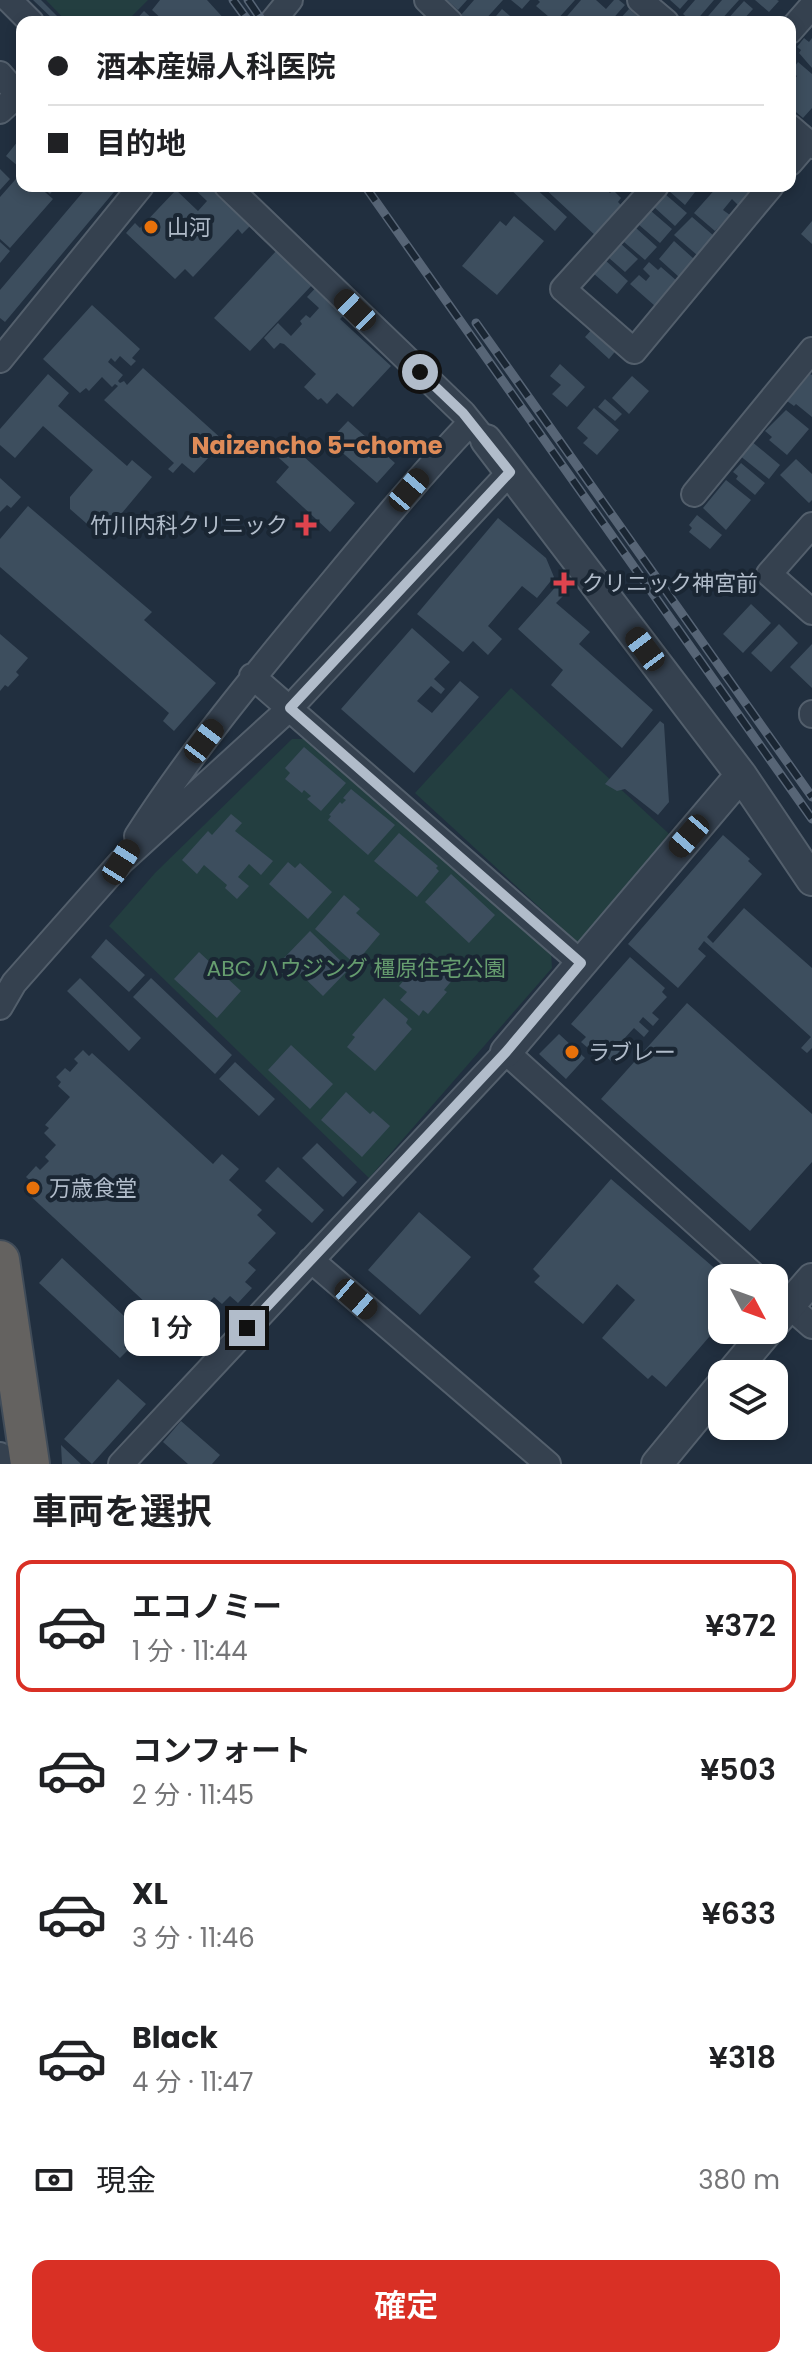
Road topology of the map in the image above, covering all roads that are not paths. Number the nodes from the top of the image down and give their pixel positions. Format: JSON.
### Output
{"nodes":[{"id":1,"x":9,"y":0,"type":"edge"},
{"id":2,"x":290,"y":0,"type":"edge"},
{"id":3,"x":427,"y":0,"type":"edge"},
{"id":4,"x":640,"y":0,"type":"edge"},
{"id":5,"x":812,"y":6,"type":"edge"},
{"id":6,"x":25,"y":16,"type":"edge"},
{"id":7,"x":277,"y":16,"type":"edge"},
{"id":8,"x":444,"y":16,"type":"edge"},
{"id":9,"x":659,"y":16,"type":"edge"},
{"id":10,"x":796,"y":24,"type":"edge"},
{"id":11,"x":0,"y":74,"type":"edge"},
{"id":12,"x":13,"y":99,"type":"edge"},
{"id":13,"x":136,"y":192,"type":"edge"},
{"id":14,"x":233,"y":192,"type":"edge"},
{"id":15,"x":641,"y":192,"type":"edge"},
{"id":16,"x":766,"y":192,"type":"edge"},
{"id":17,"x":812,"y":350,"type":"edge"},
{"id":18,"x":0,"y":360,"type":"edge"},
{"id":19,"x":478,"y":432,"type":"junction"},
{"id":20,"x":510,"y":472,"type":"junction"},
{"id":21,"x":694,"y":494,"type":"dead end"},
{"id":22,"x":812,"y":525,"type":"edge"},
{"id":23,"x":812,"y":612,"type":"edge"},
{"id":24,"x":252,"y":676,"type":"junction"},
{"id":25,"x":290,"y":708,"type":"junction"},
{"id":26,"x":741,"y":775,"type":"junction"},
{"id":27,"x":121,"y":862,"type":"junction"},
{"id":28,"x":812,"y":880,"type":"edge"},
{"id":29,"x":581,"y":963,"type":"junction"},
{"id":30,"x":0,"y":1007,"type":"edge"},
{"id":31,"x":506,"y":1052,"type":"junction"},
{"id":32,"x":0,"y":1260,"type":"edge"},
{"id":33,"x":311,"y":1260,"type":"junction"},
{"id":34,"x":741,"y":1264,"type":"edge"},
{"id":35,"x":812,"y":1279,"type":"edge"},
{"id":36,"x":788,"y":1299,"type":"edge"},
{"id":37,"x":788,"y":1312,"type":"edge"},
{"id":38,"x":812,"y":1326,"type":"edge"},
{"id":39,"x":756,"y":1344,"type":"edge"},
{"id":40,"x":743,"y":1360,"type":"edge"},
{"id":41,"x":708,"y":1402,"type":"edge"},
{"id":42,"x":0,"y":1455,"type":"edge"},
{"id":43,"x":9,"y":1464,"type":"edge"},
{"id":44,"x":30,"y":1464,"type":"edge"},
{"id":45,"x":121,"y":1464,"type":"edge"},
{"id":46,"x":548,"y":1464,"type":"edge"},
{"id":47,"x":657,"y":1464,"type":"edge"}],
"edges":[{"from":1,"to":6,"type":"street"},
{"from":2,"to":7,"type":"street"},
{"from":3,"to":8,"type":"street"},
{"from":4,"to":9,"type":"street"},
{"from":5,"to":10,"type":"street"},
{"from":11,"to":12,"type":"street"},
{"from":13,"to":18,"type":"street"},
{"from":14,"to":19,"type":"street"},
{"from":15,"to":16,"type":"street"},
{"from":17,"to":21,"type":"street"},
{"from":19,"to":20,"type":"street"},
{"from":19,"to":24,"type":"street"},
{"from":20,"to":25,"type":"street"},
{"from":20,"to":26,"type":"street"},
{"from":22,"to":23,"type":"street"},
{"from":24,"to":25,"type":"street"},
{"from":24,"to":27,"type":"street"},
{"from":25,"to":27,"type":"street"},
{"from":25,"to":29,"type":"street"},
{"from":26,"to":28,"type":"street"},
{"from":26,"to":29,"type":"street"},
{"from":27,"to":30,"type":"street"},
{"from":29,"to":31,"type":"street"},
{"from":31,"to":33,"type":"street"},
{"from":31,"to":34,"type":"street"},
{"from":32,"to":44,"type":"highway"},
{"from":33,"to":45,"type":"street"},
{"from":33,"to":46,"type":"street"},
{"from":35,"to":36,"type":"street"},
{"from":37,"to":38,"type":"street"},
{"from":39,"to":40,"type":"street"},
{"from":41,"to":47,"type":"street"},
{"from":42,"to":43,"type":"street"}]}
